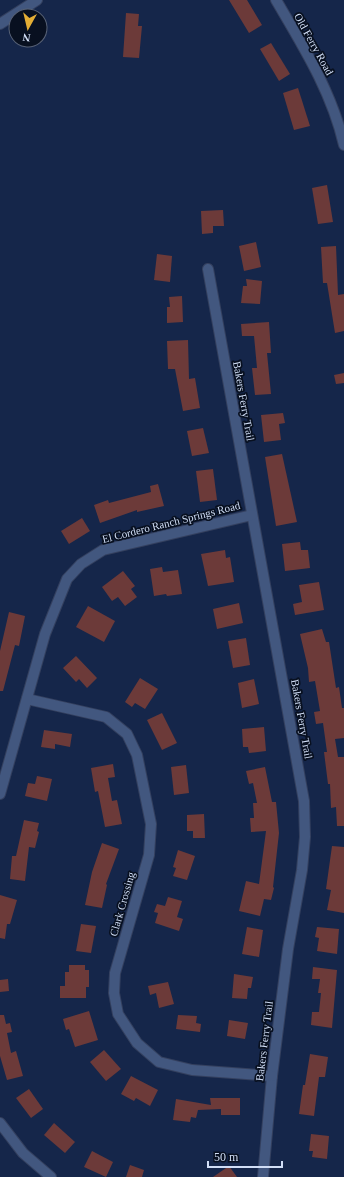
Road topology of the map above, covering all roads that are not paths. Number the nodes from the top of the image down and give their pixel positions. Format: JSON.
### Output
{"nodes":[{"id":1,"x":37,"y":0,"type":"edge"},
{"id":2,"x":276,"y":0,"type":"edge"},
{"id":3,"x":0,"y":24,"type":"edge"},
{"id":4,"x":344,"y":145,"type":"edge"},
{"id":5,"x":208,"y":269,"type":"dead end"},
{"id":6,"x":252,"y":515,"type":"junction"},
{"id":7,"x":27,"y":699,"type":"junction"},
{"id":8,"x":0,"y":794,"type":"edge"},
{"id":9,"x":272,"y":1076,"type":"junction"},
{"id":10,"x":0,"y":1123,"type":"edge"},
{"id":11,"x":51,"y":1177,"type":"edge"},
{"id":12,"x":263,"y":1177,"type":"edge"}],
"edges":[{"from":1,"to":3,"type":"street"},
{"from":2,"to":4,"type":"street","name":"Old Ferry Road"},
{"from":5,"to":6,"type":"street","name":"Bakers Ferry Trail"},
{"from":6,"to":7,"type":"street","name":"El Cordero Ranch Springs Road"},
{"from":6,"to":9,"type":"street","name":"Bakers Ferry Trail"},
{"from":7,"to":8,"type":"street","name":"El Cordero Ranch Springs Road"},
{"from":7,"to":9,"type":"street","name":"Clark Crossing"},
{"from":9,"to":12,"type":"street","name":"Bakers Ferry Trail"},
{"from":10,"to":11,"type":"street"}]}
